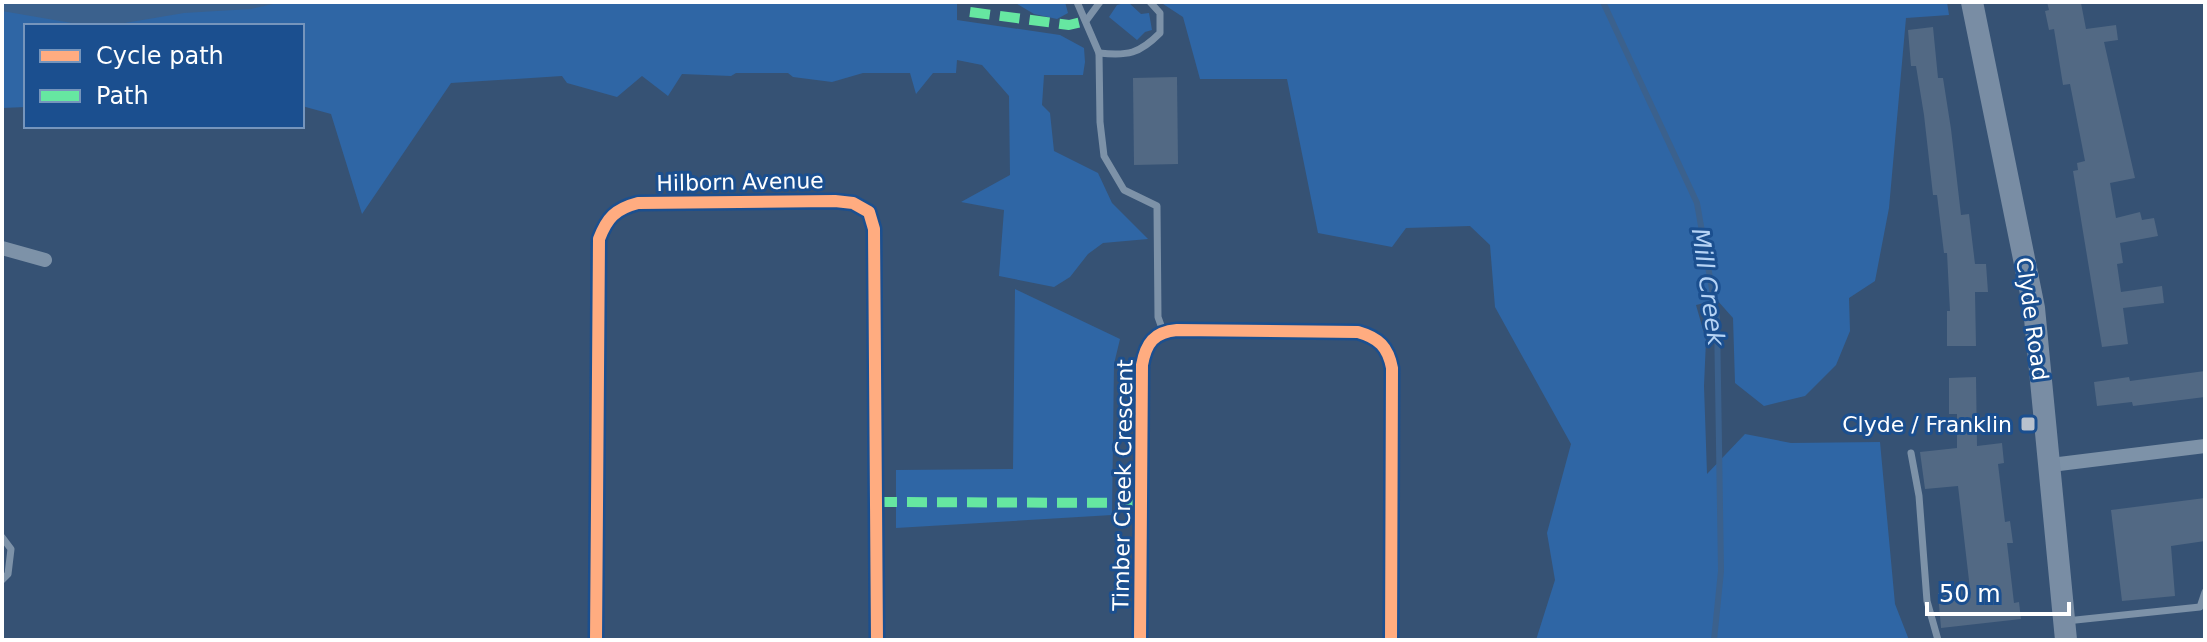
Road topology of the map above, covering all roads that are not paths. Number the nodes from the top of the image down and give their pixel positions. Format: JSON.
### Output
{"nodes":[{"id":1,"x":1077,"y":2,"type":"edge"},
{"id":2,"x":1100,"y":2,"type":"edge"},
{"id":3,"x":1150,"y":2,"type":"edge"},
{"id":4,"x":1972,"y":2,"type":"edge"},
{"id":5,"x":1086,"y":21,"type":"junction"},
{"id":6,"x":1099,"y":53,"type":"junction"},
{"id":7,"x":2,"y":248,"type":"edge"},
{"id":8,"x":45,"y":260,"type":"dead end"},
{"id":9,"x":1163,"y":331,"type":"junction"},
{"id":10,"x":2205,"y":446,"type":"edge"},
{"id":11,"x":1911,"y":453,"type":"dead end"},
{"id":12,"x":2051,"y":465,"type":"junction"},
{"id":13,"x":2,"y":537,"type":"edge"},
{"id":14,"x":2,"y":580,"type":"edge"},
{"id":15,"x":2205,"y":592,"type":"edge"},
{"id":16,"x":2065,"y":631,"type":"edge"},
{"id":17,"x":596,"y":640,"type":"edge"},
{"id":18,"x":877,"y":640,"type":"edge"},
{"id":19,"x":1140,"y":640,"type":"edge"},
{"id":20,"x":1391,"y":640,"type":"edge"},
{"id":21,"x":1938,"y":640,"type":"edge"}],
"edges":[{"from":1,"to":5,"type":"lane"},
{"from":2,"to":5,"type":"lane"},
{"from":3,"to":6,"type":"lane"},
{"from":4,"to":12,"type":"main road","name":"Clyde Road"},
{"from":5,"to":6,"type":"lane"},
{"from":6,"to":9,"type":"lane"},
{"from":7,"to":8,"type":"street"},
{"from":9,"to":19,"type":"street","name":"Timber Creek Crescent"},
{"from":9,"to":20,"type":"street"},
{"from":10,"to":12,"type":"street"},
{"from":11,"to":21,"type":"lane"},
{"from":12,"to":16,"type":"main road","name":"Clyde Road"},
{"from":13,"to":14,"type":"lane"},
{"from":15,"to":16,"type":"lane"},
{"from":17,"to":18,"type":"street","name":"Hilborn Avenue"}]}
